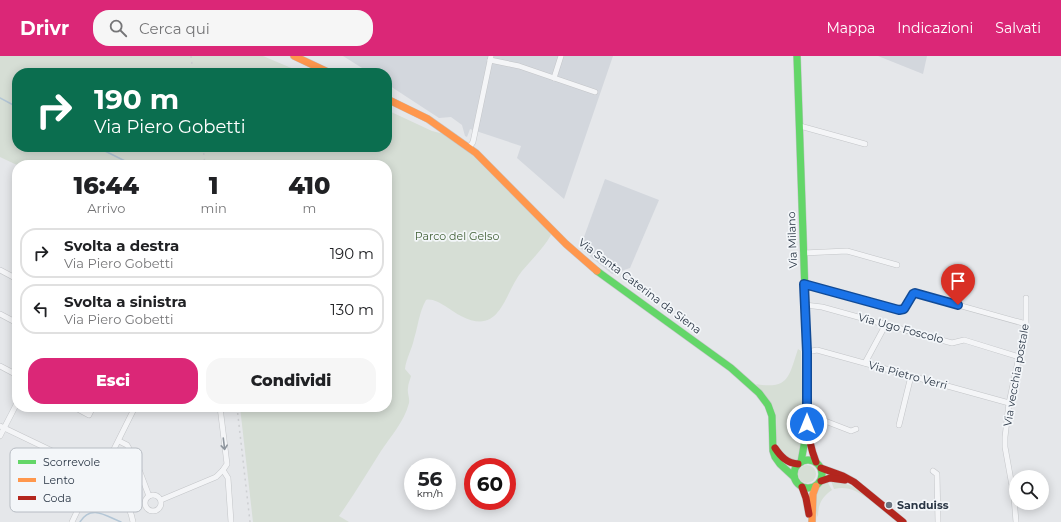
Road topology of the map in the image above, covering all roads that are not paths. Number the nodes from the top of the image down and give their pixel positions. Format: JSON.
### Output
{"nodes":[{"id":1,"x":294,"y":56,"type":"edge"},
{"id":2,"x":561,"y":56,"type":"edge"},
{"id":3,"x":797,"y":56,"type":"edge"},
{"id":4,"x":491,"y":58,"type":"edge"},
{"id":5,"x":319,"y":68,"type":"edge"},
{"id":6,"x":554,"y":78,"type":"junction"},
{"id":7,"x":595,"y":92,"type":"dead end"},
{"id":8,"x":392,"y":101,"type":"edge"},
{"id":9,"x":800,"y":126,"type":"junction"},
{"id":10,"x":865,"y":144,"type":"dead end"},
{"id":11,"x":469,"y":148,"type":"junction"},
{"id":12,"x":803,"y":253,"type":"junction"},
{"id":13,"x":897,"y":265,"type":"dead end"},
{"id":14,"x":0,"y":270,"type":"edge"},
{"id":15,"x":12,"y":276,"type":"edge"},
{"id":16,"x":804,"y":284,"type":"junction"},
{"id":17,"x":1026,"y":298,"type":"dead end"},
{"id":18,"x":805,"y":305,"type":"junction"},
{"id":19,"x":0,"y":314,"type":"edge"},
{"id":20,"x":12,"y":320,"type":"edge"},
{"id":21,"x":886,"y":324,"type":"junction"},
{"id":22,"x":1026,"y":324,"type":"junction"},
{"id":23,"x":807,"y":352,"type":"junction"},
{"id":24,"x":1019,"y":357,"type":"junction"},
{"id":25,"x":864,"y":363,"type":"junction"},
{"id":26,"x":0,"y":366,"type":"edge"},
{"id":27,"x":12,"y":372,"type":"edge"},
{"id":28,"x":911,"y":376,"type":"junction"},
{"id":29,"x":1008,"y":403,"type":"junction"},
{"id":30,"x":12,"y":411,"type":"edge"},
{"id":31,"x":134,"y":412,"type":"edge"},
{"id":32,"x":221,"y":412,"type":"edge"},
{"id":33,"x":807,"y":414,"type":"junction"},
{"id":34,"x":807,"y":424,"type":"junction"},
{"id":35,"x":900,"y":425,"type":"dead end"},
{"id":36,"x":2,"y":427,"type":"edge"},
{"id":37,"x":856,"y":428,"type":"dead end"},
{"id":38,"x":0,"y":436,"type":"edge"},
{"id":39,"x":119,"y":441,"type":"junction"},
{"id":40,"x":772,"y":442,"type":"junction"},
{"id":41,"x":46,"y":448,"type":"edge"},
{"id":42,"x":116,"y":448,"type":"edge"},
{"id":43,"x":129,"y":448,"type":"edge"},
{"id":44,"x":816,"y":462,"type":"junction"},
{"id":45,"x":799,"y":463,"type":"junction"},
{"id":46,"x":821,"y":468,"type":"junction"},
{"id":47,"x":223,"y":470,"type":"junction"},
{"id":48,"x":933,"y":471,"type":"dead end"},
{"id":49,"x":794,"y":477,"type":"junction"},
{"id":50,"x":142,"y":478,"type":"edge"},
{"id":51,"x":851,"y":481,"type":"junction"},
{"id":52,"x":818,"y":483,"type":"junction"},
{"id":53,"x":802,"y":487,"type":"junction"},
{"id":54,"x":149,"y":496,"type":"junction"},
{"id":55,"x":161,"y":500,"type":"junction"},
{"id":56,"x":77,"y":512,"type":"edge"},
{"id":57,"x":130,"y":512,"type":"edge"},
{"id":58,"x":72,"y":522,"type":"edge"},
{"id":59,"x":133,"y":522,"type":"edge"},
{"id":60,"x":231,"y":522,"type":"edge"},
{"id":61,"x":811,"y":522,"type":"edge"},
{"id":62,"x":903,"y":522,"type":"edge"},
{"id":63,"x":938,"y":522,"type":"edge"},
{"id":64,"x":1016,"y":522,"type":"edge"}],
"edges":[{"from":1,"to":5,"type":"street"},
{"from":2,"to":6,"type":"street"},
{"from":3,"to":9,"type":"street","name":"Via Milano"},
{"from":4,"to":6,"type":"street"},
{"from":4,"to":11,"type":"street"},
{"from":6,"to":7,"type":"street"},
{"from":8,"to":11,"type":"street","name":"Via Santa Caterina da Siena"},
{"from":9,"to":10,"type":"street"},
{"from":9,"to":12,"type":"street","name":"Via Milano"},
{"from":11,"to":40,"type":"street","name":"Via Santa Caterina da Siena"},
{"from":12,"to":13,"type":"street"},
{"from":12,"to":16,"type":"street","name":"Via Milano"},
{"from":14,"to":15,"type":"street"},
{"from":16,"to":18,"type":"street","name":"Via Milano"},
{"from":16,"to":22,"type":"street"},
{"from":17,"to":22,"type":"street","name":"Via vecchia postale"},
{"from":18,"to":21,"type":"street","name":"Via Ugo Foscolo"},
{"from":18,"to":23,"type":"street","name":"Via Milano"},
{"from":19,"to":20,"type":"street"},
{"from":21,"to":24,"type":"street","name":"Via Ugo Foscolo"},
{"from":21,"to":25,"type":"street"},
{"from":22,"to":24,"type":"street","name":"Via vecchia postale"},
{"from":23,"to":25,"type":"street","name":"Via Pietro Verri"},
{"from":23,"to":33,"type":"street","name":"Via Milano"},
{"from":24,"to":29,"type":"street","name":"Via vecchia postale"},
{"from":25,"to":28,"type":"street","name":"Via Pietro Verri"},
{"from":26,"to":27,"type":"street"},
{"from":28,"to":29,"type":"street","name":"Via Pietro Verri"},
{"from":28,"to":35,"type":"street"},
{"from":29,"to":64,"type":"street","name":"Via vecchia postale"},
{"from":30,"to":36,"type":"street"},
{"from":31,"to":39,"type":"street"},
{"from":32,"to":47,"type":"street","one_way":true},
{"from":33,"to":34,"type":"street","name":"Via Milano"},
{"from":33,"to":37,"type":"street"},
{"from":34,"to":44,"type":"street"},
{"from":34,"to":45,"type":"street"},
{"from":36,"to":38,"type":"street"},
{"from":36,"to":41,"type":"street"},
{"from":39,"to":42,"type":"street"},
{"from":39,"to":43,"type":"street"},
{"from":40,"to":45,"type":"street"},
{"from":40,"to":49,"type":"street","name":"Via Santa Caterina da Siena"},
{"from":44,"to":45,"type":"street"},
{"from":44,"to":46,"type":"street"},
{"from":45,"to":49,"type":"street"},
{"from":46,"to":51,"type":"street"},
{"from":46,"to":52,"type":"street"},
{"from":47,"to":55,"type":"street"},
{"from":47,"to":60,"type":"street"},
{"from":48,"to":63,"type":"street"},
{"from":49,"to":53,"type":"street"},
{"from":50,"to":54,"type":"street"},
{"from":51,"to":52,"type":"street"},
{"from":51,"to":62,"type":"street"},
{"from":52,"to":53,"type":"street"},
{"from":52,"to":61,"type":"street"},
{"from":53,"to":61,"type":"street"},
{"from":54,"to":55,"type":"street"},
{"from":54,"to":55,"type":"street"},
{"from":56,"to":58,"type":"street"},
{"from":57,"to":59,"type":"street"}]}
